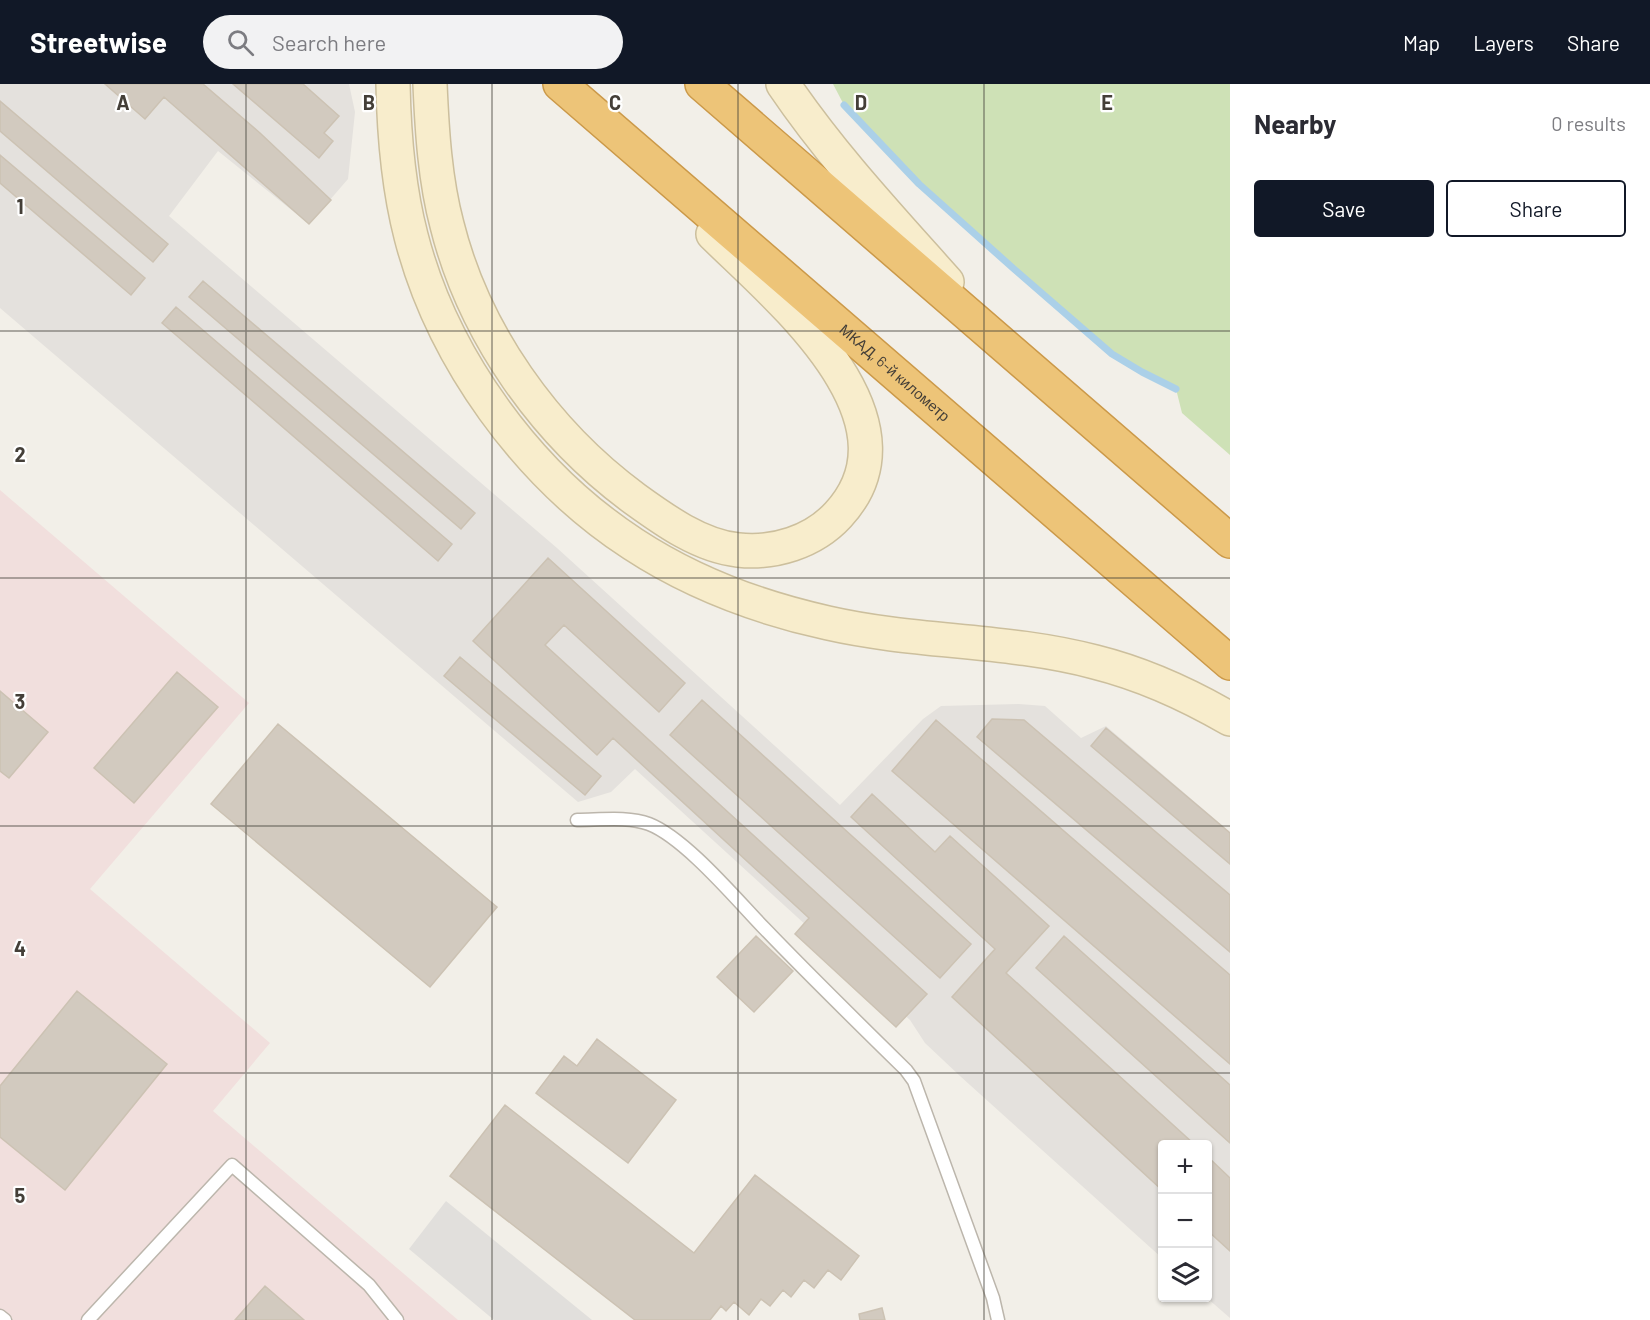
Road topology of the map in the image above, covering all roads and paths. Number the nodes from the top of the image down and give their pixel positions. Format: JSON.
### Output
{"nodes":[{"id":1,"x":393,"y":84,"type":"edge"},
{"id":2,"x":430,"y":84,"type":"edge"},
{"id":3,"x":560,"y":84,"type":"edge"},
{"id":4,"x":702,"y":84,"type":"edge"},
{"id":5,"x":721,"y":84,"type":"edge"},
{"id":6,"x":795,"y":95,"type":"edge"},
{"id":7,"x":744,"y":120,"type":"junction"},
{"id":8,"x":1007,"y":348,"type":"junction"},
{"id":9,"x":1230,"y":541,"type":"edge"},
{"id":10,"x":1230,"y":663,"type":"edge"},
{"id":11,"x":1230,"y":718,"type":"edge"},
{"id":12,"x":577,"y":820,"type":"dead end"},
{"id":13,"x":0,"y":1316,"type":"edge"},
{"id":14,"x":5,"y":1320,"type":"edge"},
{"id":15,"x":88,"y":1320,"type":"edge"},
{"id":16,"x":397,"y":1320,"type":"edge"},
{"id":17,"x":998,"y":1320,"type":"edge"}],
"edges":[{"from":1,"to":11,"type":"main road"},
{"from":2,"to":3,"type":"main road"},
{"from":3,"to":10,"type":"highway","name":"МКАД, 6-й километр"},
{"from":4,"to":7,"type":"highway"},
{"from":5,"to":7,"type":"lane"},
{"from":6,"to":8,"type":"main road"},
{"from":7,"to":8,"type":"highway"},
{"from":8,"to":9,"type":"highway"},
{"from":12,"to":17,"type":"lane"},
{"from":13,"to":14,"type":"lane"},
{"from":15,"to":16,"type":"lane"}]}
